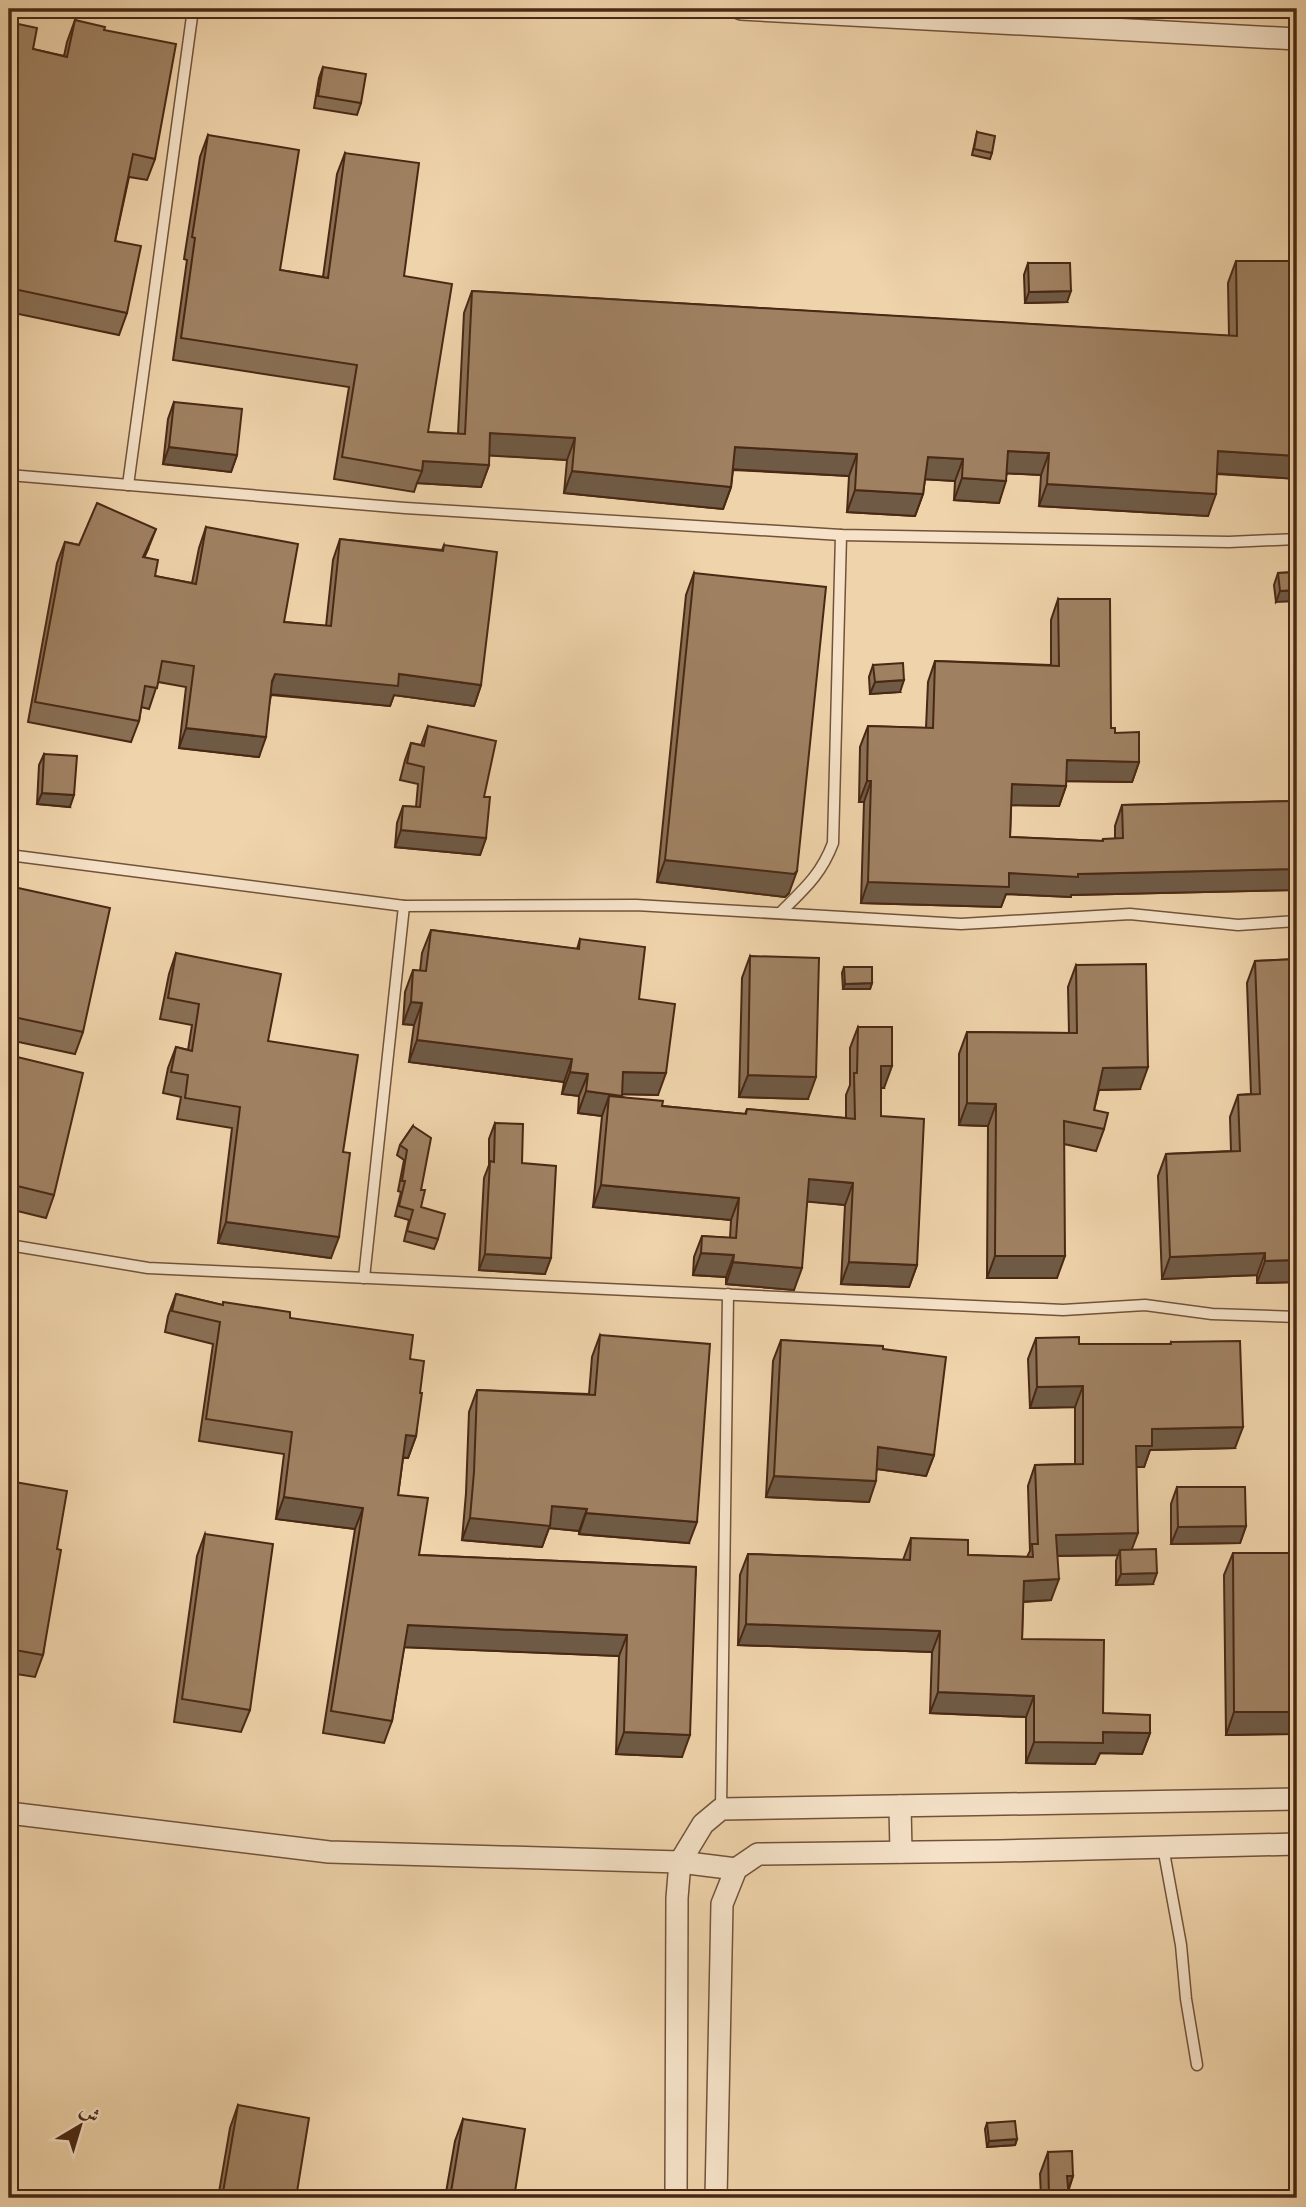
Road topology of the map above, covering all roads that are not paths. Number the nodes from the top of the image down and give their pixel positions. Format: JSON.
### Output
{"nodes":[{"id":1,"x":193,"y":9,"type":"edge"},
{"id":2,"x":741,"y":9,"type":"edge"},
{"id":3,"x":827,"y":12,"type":"edge"},
{"id":4,"x":1297,"y":39,"type":"edge"},
{"id":5,"x":9,"y":475,"type":"edge"},
{"id":6,"x":128,"y":485,"type":"junction"},
{"id":7,"x":841,"y":535,"type":"junction"},
{"id":8,"x":1297,"y":539,"type":"edge"},
{"id":9,"x":9,"y":855,"type":"edge"},
{"id":10,"x":404,"y":906,"type":"junction"},
{"id":11,"x":780,"y":913,"type":"junction"},
{"id":12,"x":1297,"y":921,"type":"edge"},
{"id":13,"x":9,"y":1245,"type":"edge"},
{"id":14,"x":364,"y":1278,"type":"junction"},
{"id":15,"x":728,"y":1294,"type":"junction"},
{"id":16,"x":1297,"y":1317,"type":"edge"},
{"id":17,"x":1297,"y":1799,"type":"edge"},
{"id":18,"x":900,"y":1806,"type":"junction"},
{"id":19,"x":721,"y":1809,"type":"junction"},
{"id":20,"x":9,"y":1813,"type":"edge"},
{"id":21,"x":1297,"y":1844,"type":"edge"},
{"id":22,"x":1163,"y":1847,"type":"junction"},
{"id":23,"x":901,"y":1852,"type":"junction"},
{"id":24,"x":680,"y":1862,"type":"junction"},
{"id":25,"x":736,"y":1869,"type":"junction"},
{"id":26,"x":1197,"y":2064,"type":"dead end"},
{"id":27,"x":676,"y":2198,"type":"edge"},
{"id":28,"x":716,"y":2198,"type":"edge"}],
"edges":[{"from":1,"to":6,"type":"lane"},
{"from":2,"to":3,"type":"street"},
{"from":3,"to":4,"type":"street"},
{"from":5,"to":6,"type":"lane"},
{"from":6,"to":7,"type":"lane"},
{"from":7,"to":8,"type":"lane"},
{"from":7,"to":11,"type":"lane"},
{"from":9,"to":10,"type":"lane"},
{"from":10,"to":11,"type":"lane"},
{"from":10,"to":14,"type":"lane"},
{"from":11,"to":12,"type":"lane"},
{"from":13,"to":14,"type":"lane"},
{"from":14,"to":15,"type":"lane"},
{"from":15,"to":16,"type":"lane"},
{"from":15,"to":19,"type":"lane"},
{"from":17,"to":18,"type":"street"},
{"from":18,"to":19,"type":"street"},
{"from":18,"to":23,"type":"street"},
{"from":19,"to":24,"type":"street"},
{"from":20,"to":24,"type":"street"},
{"from":21,"to":22,"type":"street"},
{"from":22,"to":23,"type":"street"},
{"from":22,"to":26,"type":"lane"},
{"from":23,"to":25,"type":"street"},
{"from":24,"to":25,"type":"street"},
{"from":24,"to":27,"type":"street"},
{"from":25,"to":28,"type":"street"}]}
